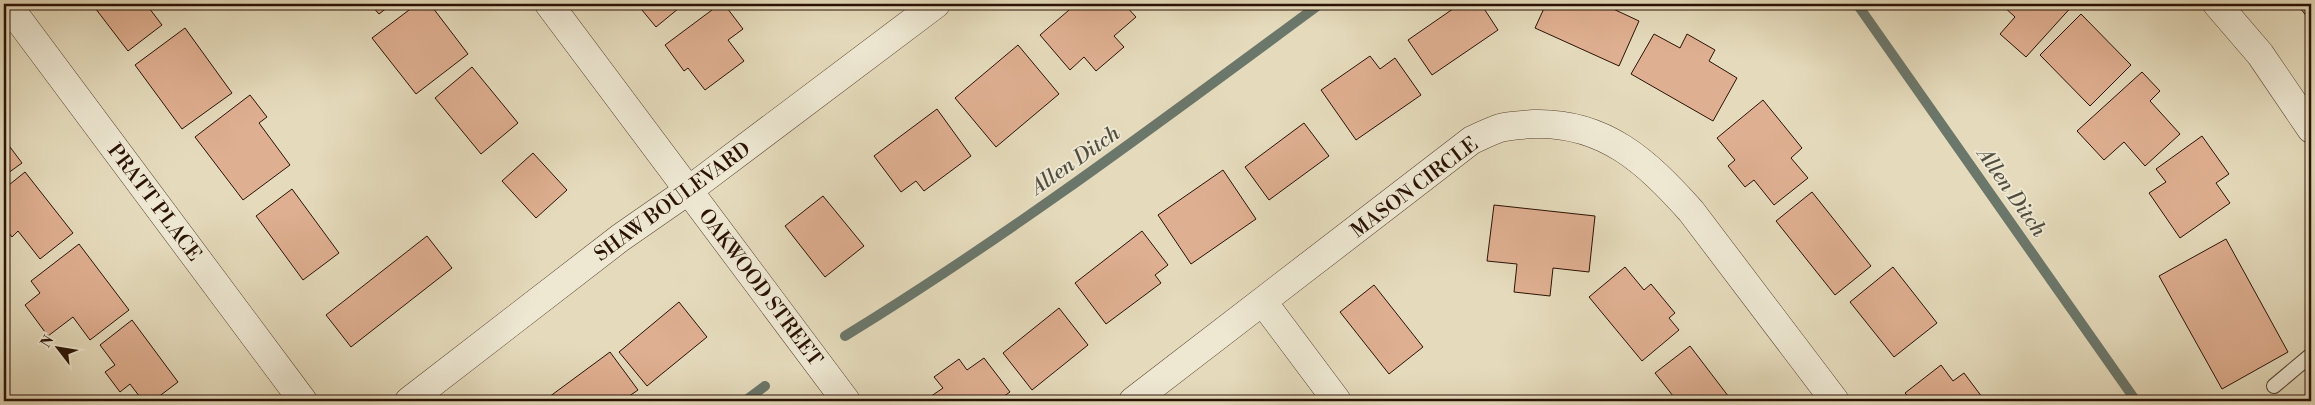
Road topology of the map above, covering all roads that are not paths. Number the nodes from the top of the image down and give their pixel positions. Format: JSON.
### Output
{"nodes":[{"id":1,"x":7,"y":4,"type":"edge"},
{"id":2,"x":549,"y":4,"type":"edge"},
{"id":3,"x":936,"y":4,"type":"edge"},
{"id":4,"x":2217,"y":4,"type":"edge"},
{"id":5,"x":2311,"y":130,"type":"edge"},
{"id":6,"x":689,"y":190,"type":"junction"},
{"id":7,"x":1263,"y":302,"type":"junction"},
{"id":8,"x":2311,"y":355,"type":"edge"},
{"id":9,"x":2274,"y":386,"type":"dead end"},
{"id":10,"x":303,"y":401,"type":"edge"},
{"id":11,"x":409,"y":401,"type":"edge"},
{"id":12,"x":846,"y":401,"type":"edge"},
{"id":13,"x":1133,"y":401,"type":"edge"},
{"id":14,"x":1337,"y":401,"type":"edge"},
{"id":15,"x":1835,"y":401,"type":"edge"}],
"edges":[{"from":1,"to":10,"type":"street","name":"PRATT PLACE"},
{"from":2,"to":6,"type":"street","name":"OAKWOOD STREET"},
{"from":3,"to":6,"type":"street","name":"SHAW BOULEVARD"},
{"from":4,"to":5,"type":"street"},
{"from":6,"to":11,"type":"street","name":"SHAW BOULEVARD"},
{"from":6,"to":12,"type":"street","name":"OAKWOOD STREET"},
{"from":7,"to":13,"type":"street","name":"MASON CIRCLE"},
{"from":7,"to":14,"type":"street"},
{"from":7,"to":15,"type":"street","name":"MASON CIRCLE"},
{"from":8,"to":9,"type":"lane"}]}
